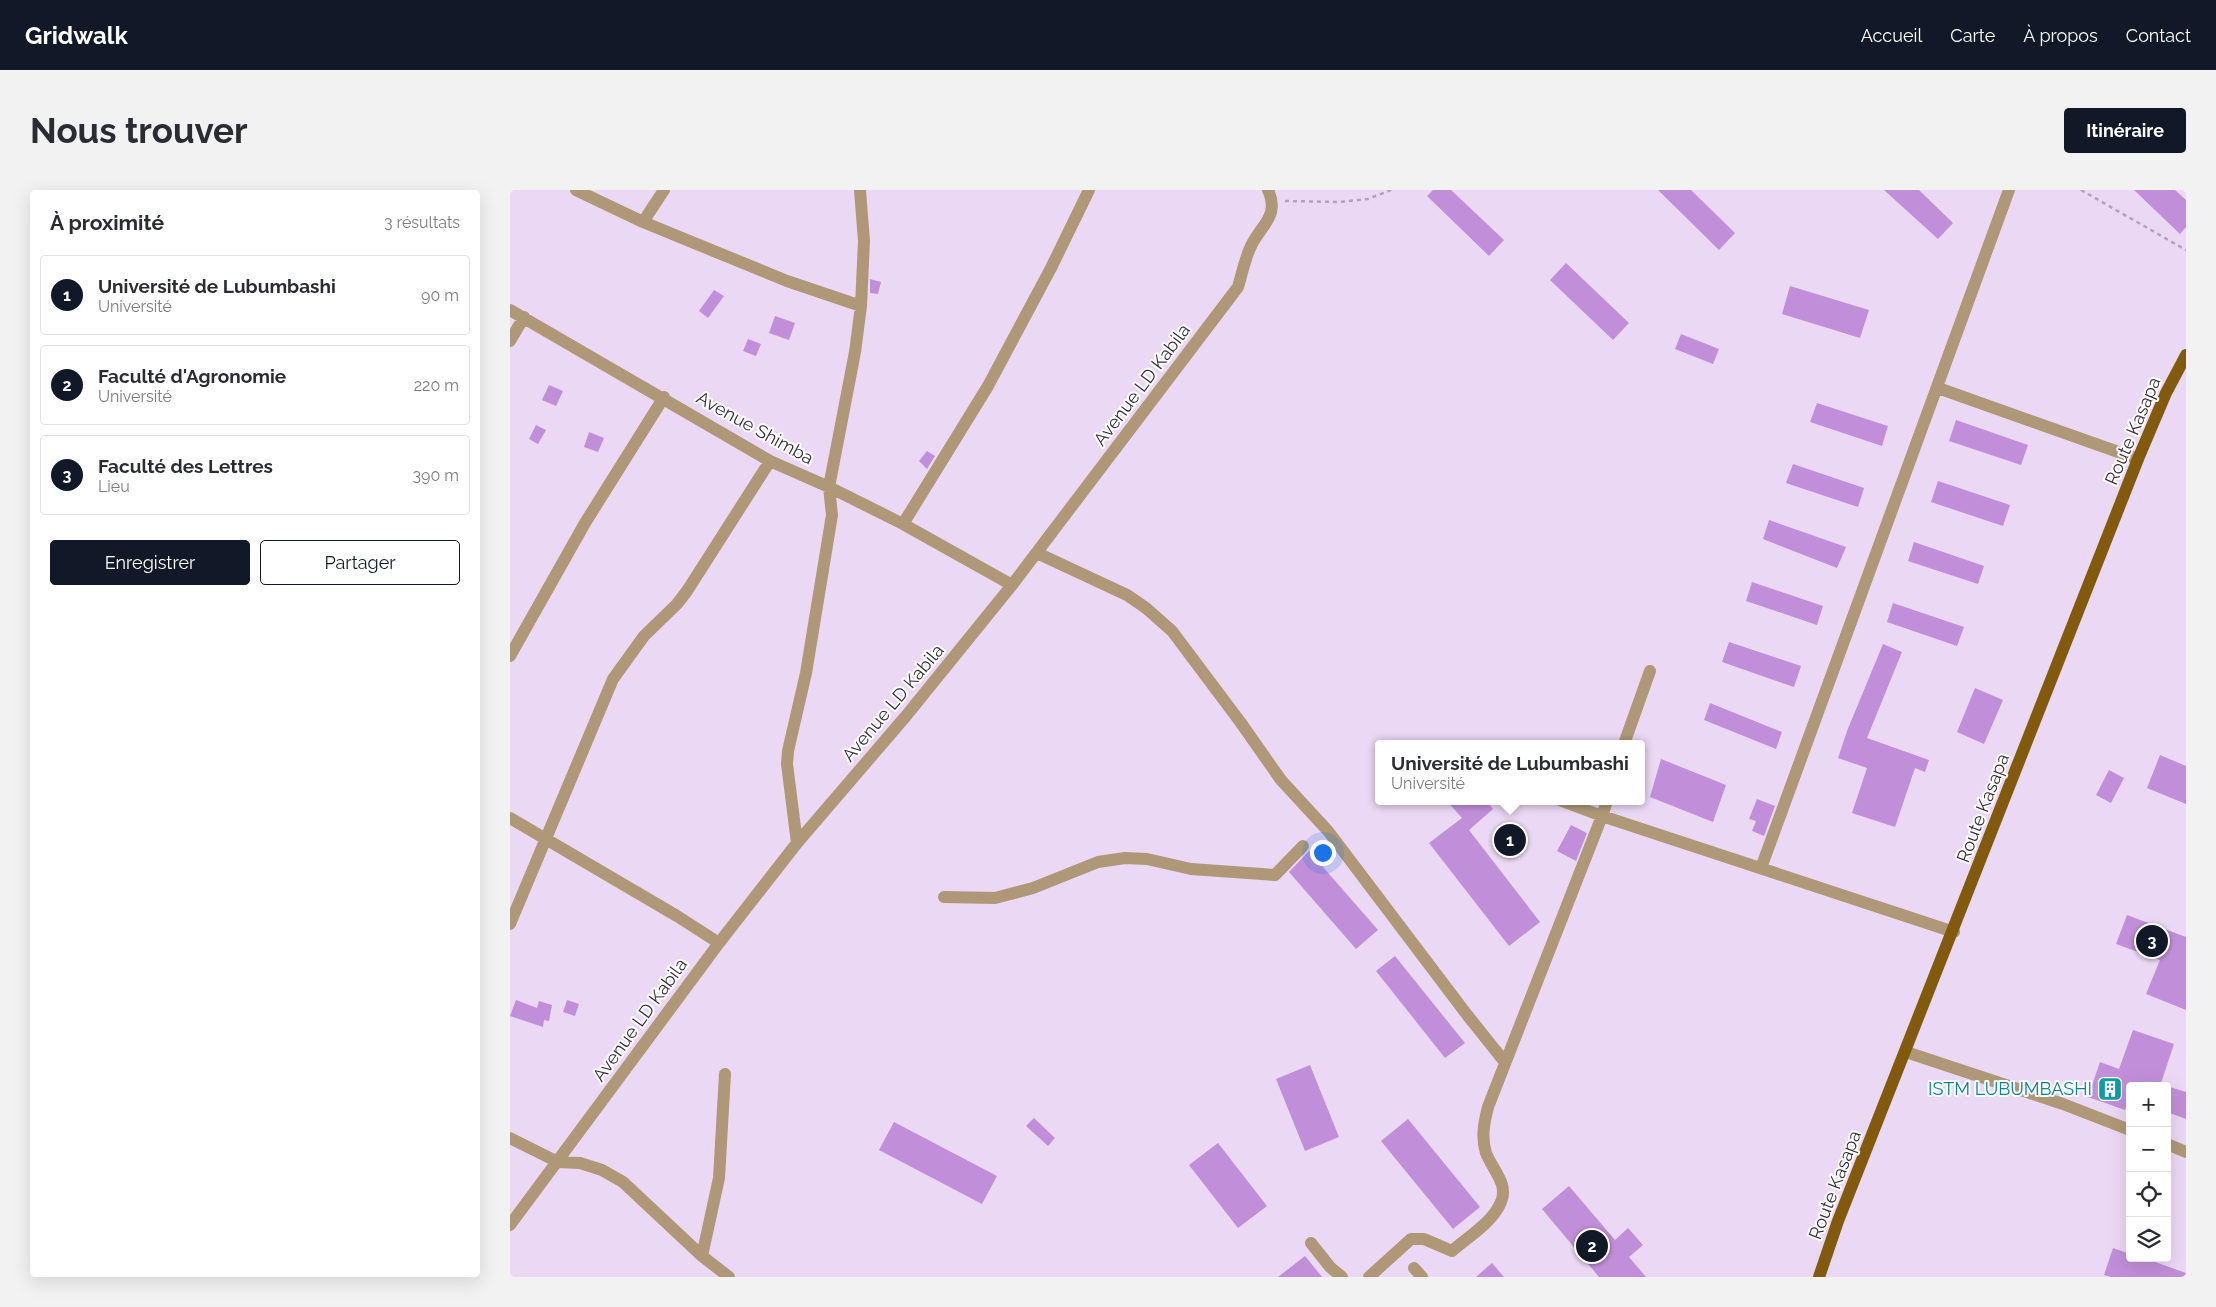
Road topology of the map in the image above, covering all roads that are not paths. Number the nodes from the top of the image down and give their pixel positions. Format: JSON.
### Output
{"nodes":[{"id":1,"x":576,"y":190,"type":"edge"},
{"id":2,"x":664,"y":190,"type":"edge"},
{"id":3,"x":860,"y":190,"type":"edge"},
{"id":4,"x":1089,"y":190,"type":"edge"},
{"id":5,"x":2009,"y":190,"type":"edge"},
{"id":6,"x":1271,"y":196,"type":"edge"},
{"id":7,"x":643,"y":222,"type":"junction"},
{"id":8,"x":861,"y":306,"type":"junction"},
{"id":9,"x":510,"y":310,"type":"edge"},
{"id":10,"x":524,"y":317,"type":"junction"},
{"id":11,"x":510,"y":341,"type":"edge"},
{"id":12,"x":2186,"y":355,"type":"edge"},
{"id":13,"x":1938,"y":388,"type":"junction"},
{"id":14,"x":664,"y":397,"type":"junction"},
{"id":15,"x":2138,"y":459,"type":"junction"},
{"id":16,"x":770,"y":460,"type":"junction"},
{"id":17,"x":829,"y":487,"type":"junction"},
{"id":18,"x":903,"y":524,"type":"junction"},
{"id":19,"x":1037,"y":553,"type":"junction"},
{"id":20,"x":1012,"y":585,"type":"junction"},
{"id":21,"x":510,"y":656,"type":"edge"},
{"id":22,"x":1650,"y":671,"type":"dead end"},
{"id":23,"x":1625,"y":740,"type":"edge"},
{"id":24,"x":1573,"y":805,"type":"edge"},
{"id":25,"x":1606,"y":805,"type":"edge"},
{"id":26,"x":1602,"y":816,"type":"junction"},
{"id":27,"x":510,"y":818,"type":"edge"},
{"id":28,"x":547,"y":840,"type":"junction"},
{"id":29,"x":797,"y":843,"type":"junction"},
{"id":30,"x":1303,"y":846,"type":"dead end"},
{"id":31,"x":1761,"y":868,"type":"junction"},
{"id":32,"x":944,"y":898,"type":"dead end"},
{"id":33,"x":510,"y":924,"type":"edge"},
{"id":34,"x":1954,"y":932,"type":"junction"},
{"id":35,"x":719,"y":942,"type":"junction"},
{"id":36,"x":1906,"y":1052,"type":"junction"},
{"id":37,"x":1504,"y":1061,"type":"junction"},
{"id":38,"x":725,"y":1074,"type":"dead end"},
{"id":39,"x":2126,"y":1128,"type":"edge"},
{"id":40,"x":510,"y":1138,"type":"edge"},
{"id":41,"x":2171,"y":1146,"type":"edge"},
{"id":42,"x":2186,"y":1152,"type":"edge"},
{"id":43,"x":558,"y":1162,"type":"junction"},
{"id":44,"x":510,"y":1224,"type":"edge"},
{"id":45,"x":1310,"y":1243,"type":"dead end"},
{"id":46,"x":702,"y":1256,"type":"junction"},
{"id":47,"x":729,"y":1277,"type":"edge"},
{"id":48,"x":1342,"y":1277,"type":"edge"},
{"id":49,"x":1369,"y":1277,"type":"edge"},
{"id":50,"x":1819,"y":1277,"type":"edge"}],
"edges":[{"from":1,"to":7,"type":"street"},
{"from":2,"to":7,"type":"street"},
{"from":3,"to":8,"type":"street"},
{"from":4,"to":18,"type":"street"},
{"from":5,"to":13,"type":"street"},
{"from":6,"to":19,"type":"street","name":"Avenue LD Kabila"},
{"from":7,"to":8,"type":"street"},
{"from":8,"to":17,"type":"street"},
{"from":9,"to":10,"type":"street","name":"Avenue Shimba"},
{"from":10,"to":11,"type":"street"},
{"from":10,"to":14,"type":"street","name":"Avenue Shimba"},
{"from":12,"to":15,"type":"main road","name":"Route Kasapa"},
{"from":13,"to":15,"type":"street"},
{"from":13,"to":31,"type":"street"},
{"from":14,"to":16,"type":"street","name":"Avenue Shimba"},
{"from":14,"to":21,"type":"street"},
{"from":15,"to":34,"type":"main road","name":"Route Kasapa"},
{"from":16,"to":17,"type":"street","name":"Avenue Shimba"},
{"from":16,"to":28,"type":"street"},
{"from":17,"to":18,"type":"street","name":"Avenue Shimba"},
{"from":17,"to":29,"type":"street"},
{"from":18,"to":20,"type":"street","name":"Avenue Shimba"},
{"from":19,"to":20,"type":"street","name":"Avenue LD Kabila"},
{"from":19,"to":37,"type":"street"},
{"from":20,"to":29,"type":"street","name":"Avenue LD Kabila"},
{"from":22,"to":23,"type":"street"},
{"from":24,"to":26,"type":"street"},
{"from":25,"to":26,"type":"street"},
{"from":26,"to":31,"type":"street"},
{"from":26,"to":37,"type":"street"},
{"from":27,"to":28,"type":"street"},
{"from":28,"to":33,"type":"street"},
{"from":28,"to":35,"type":"street"},
{"from":29,"to":35,"type":"street","name":"Avenue LD Kabila"},
{"from":30,"to":32,"type":"street"},
{"from":31,"to":34,"type":"street"},
{"from":34,"to":36,"type":"main road","name":"Route Kasapa"},
{"from":35,"to":43,"type":"street","name":"Avenue LD Kabila"},
{"from":36,"to":39,"type":"street"},
{"from":36,"to":50,"type":"main road","name":"Route Kasapa"},
{"from":37,"to":49,"type":"street"},
{"from":38,"to":46,"type":"street"},
{"from":40,"to":43,"type":"street"},
{"from":41,"to":42,"type":"street"},
{"from":43,"to":44,"type":"street","name":"Avenue LD Kabila"},
{"from":43,"to":46,"type":"street"},
{"from":45,"to":48,"type":"street"},
{"from":46,"to":47,"type":"street"}]}
